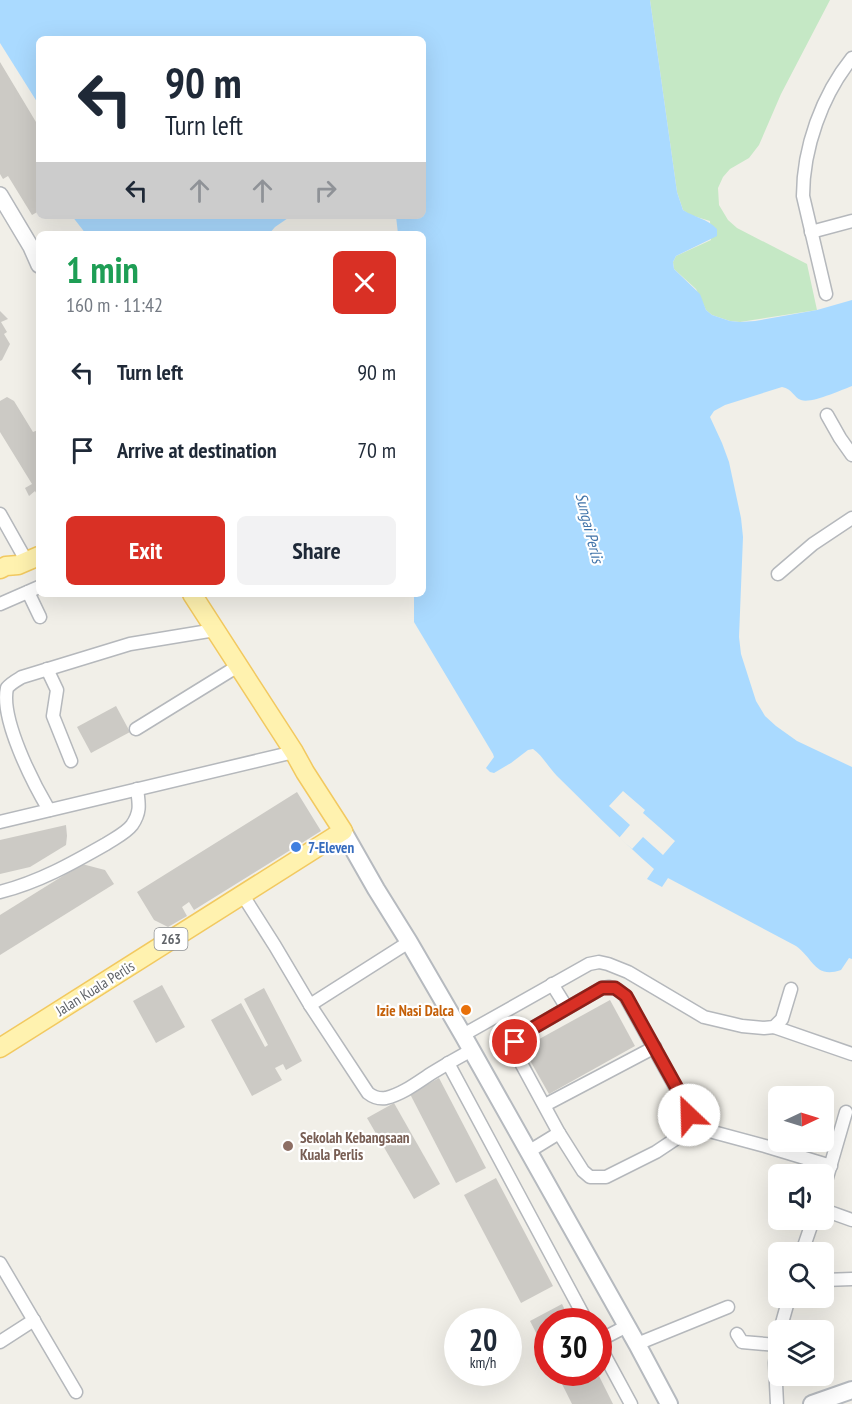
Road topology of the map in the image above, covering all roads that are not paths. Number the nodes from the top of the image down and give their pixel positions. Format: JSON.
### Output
{"nodes":[{"id":1,"x":852,"y":58,"type":"edge"},
{"id":2,"x":0,"y":195,"type":"edge"},
{"id":3,"x":852,"y":221,"type":"edge"},
{"id":4,"x":811,"y":232,"type":"junction"},
{"id":5,"x":36,"y":257,"type":"edge"},
{"id":6,"x":826,"y":294,"type":"dead end"},
{"id":7,"x":827,"y":415,"type":"dead end"},
{"id":8,"x":852,"y":455,"type":"edge"},
{"id":9,"x":0,"y":514,"type":"edge"},
{"id":10,"x":852,"y":518,"type":"edge"},
{"id":11,"x":32,"y":554,"type":"edge"},
{"id":12,"x":3,"y":567,"type":"edge"},
{"id":13,"x":778,"y":574,"type":"dead end"},
{"id":14,"x":33,"y":589,"type":"edge"},
{"id":15,"x":194,"y":597,"type":"edge"},
{"id":16,"x":0,"y":604,"type":"edge"},
{"id":17,"x":40,"y":617,"type":"dead end"},
{"id":18,"x":215,"y":630,"type":"junction"},
{"id":19,"x":238,"y":666,"type":"junction"},
{"id":20,"x":47,"y":669,"type":"junction"},
{"id":21,"x":136,"y":729,"type":"dead end"},
{"id":22,"x":294,"y":752,"type":"junction"},
{"id":23,"x":71,"y":761,"type":"dead end"},
{"id":24,"x":137,"y":789,"type":"junction"},
{"id":25,"x":49,"y":810,"type":"junction"},
{"id":26,"x":0,"y":822,"type":"edge"},
{"id":27,"x":343,"y":831,"type":"junction"},
{"id":28,"x":0,"y":892,"type":"edge"},
{"id":29,"x":242,"y":894,"type":"junction"},
{"id":30,"x":410,"y":942,"type":"junction"},
{"id":31,"x":552,"y":984,"type":"junction"},
{"id":32,"x":791,"y":989,"type":"dead end"},
{"id":33,"x":310,"y":1005,"type":"junction"},
{"id":34,"x":567,"y":1008,"type":"junction"},
{"id":35,"x":774,"y":1027,"type":"junction"},
{"id":36,"x":463,"y":1035,"type":"junction"},
{"id":37,"x":655,"y":1047,"type":"junction"},
{"id":38,"x":0,"y":1048,"type":"edge"},
{"id":39,"x":470,"y":1051,"type":"junction"},
{"id":40,"x":852,"y":1054,"type":"edge"},
{"id":41,"x":448,"y":1063,"type":"junction"},
{"id":42,"x":545,"y":1106,"type":"junction"},
{"id":43,"x":846,"y":1112,"type":"dead end"},
{"id":44,"x":687,"y":1125,"type":"junction"},
{"id":45,"x":559,"y":1133,"type":"junction"},
{"id":46,"x":528,"y":1152,"type":"junction"},
{"id":47,"x":824,"y":1164,"type":"edge"},
{"id":48,"x":832,"y":1164,"type":"edge"},
{"id":49,"x":834,"y":1214,"type":"edge"},
{"id":50,"x":852,"y":1220,"type":"edge"},
{"id":51,"x":0,"y":1263,"type":"edge"},
{"id":52,"x":852,"y":1279,"type":"edge"},
{"id":53,"x":834,"y":1280,"type":"edge"},
{"id":54,"x":728,"y":1307,"type":"dead end"},
{"id":55,"x":579,"y":1308,"type":"edge"},
{"id":56,"x":34,"y":1320,"type":"junction"},
{"id":57,"x":627,"y":1326,"type":"junction"},
{"id":58,"x":612,"y":1334,"type":"edge"},
{"id":59,"x":737,"y":1334,"type":"dead end"},
{"id":60,"x":0,"y":1342,"type":"edge"},
{"id":61,"x":768,"y":1342,"type":"edge"},
{"id":62,"x":637,"y":1344,"type":"junction"},
{"id":63,"x":612,"y":1368,"type":"edge"},
{"id":64,"x":776,"y":1386,"type":"edge"},
{"id":65,"x":852,"y":1390,"type":"edge"},
{"id":66,"x":76,"y":1392,"type":"dead end"},
{"id":67,"x":631,"y":1404,"type":"edge"},
{"id":68,"x":669,"y":1404,"type":"edge"},
{"id":69,"x":777,"y":1404,"type":"edge"},
{"id":70,"x":812,"y":1404,"type":"edge"}],
"edges":[{"from":1,"to":4,"type":"street"},
{"from":2,"to":5,"type":"street"},
{"from":3,"to":4,"type":"street"},
{"from":4,"to":6,"type":"street"},
{"from":7,"to":8,"type":"street"},
{"from":9,"to":11,"type":"street"},
{"from":10,"to":13,"type":"street"},
{"from":11,"to":12,"type":"main road"},
{"from":14,"to":16,"type":"street"},
{"from":14,"to":17,"type":"street"},
{"from":15,"to":18,"type":"main road"},
{"from":18,"to":19,"type":"main road"},
{"from":18,"to":20,"type":"street"},
{"from":19,"to":21,"type":"street"},
{"from":19,"to":22,"type":"main road"},
{"from":20,"to":23,"type":"street"},
{"from":20,"to":25,"type":"street"},
{"from":22,"to":24,"type":"street"},
{"from":22,"to":27,"type":"main road"},
{"from":24,"to":25,"type":"street"},
{"from":24,"to":28,"type":"street"},
{"from":25,"to":26,"type":"street"},
{"from":27,"to":29,"type":"main road","name":"Jalan Kuala Perlis","number":"263"},
{"from":27,"to":30,"type":"main road"},
{"from":29,"to":33,"type":"street"},
{"from":29,"to":38,"type":"main road","name":"Jalan Kuala Perlis","number":"263"},
{"from":30,"to":33,"type":"street"},
{"from":30,"to":36,"type":"main road"},
{"from":31,"to":34,"type":"street"},
{"from":31,"to":35,"type":"street"},
{"from":31,"to":36,"type":"street"},
{"from":32,"to":35,"type":"street"},
{"from":33,"to":41,"type":"street"},
{"from":34,"to":37,"type":"street"},
{"from":34,"to":42,"type":"street"},
{"from":35,"to":40,"type":"street"},
{"from":36,"to":39,"type":"main road"},
{"from":37,"to":42,"type":"street"},
{"from":37,"to":44,"type":"street"},
{"from":39,"to":41,"type":"street"},
{"from":39,"to":46,"type":"main road"},
{"from":41,"to":55,"type":"street"},
{"from":42,"to":45,"type":"street"},
{"from":43,"to":48,"type":"street"},
{"from":44,"to":45,"type":"street"},
{"from":44,"to":47,"type":"street"},
{"from":45,"to":46,"type":"street"},
{"from":46,"to":57,"type":"main road"},
{"from":49,"to":50,"type":"street"},
{"from":51,"to":56,"type":"street"},
{"from":52,"to":53,"type":"street"},
{"from":54,"to":62,"type":"street"},
{"from":56,"to":60,"type":"street"},
{"from":56,"to":66,"type":"street"},
{"from":57,"to":58,"type":"street"},
{"from":57,"to":62,"type":"main road"},
{"from":59,"to":61,"type":"street"},
{"from":62,"to":68,"type":"main road"},
{"from":63,"to":67,"type":"street"},
{"from":64,"to":69,"type":"street"},
{"from":65,"to":70,"type":"main road"}]}
